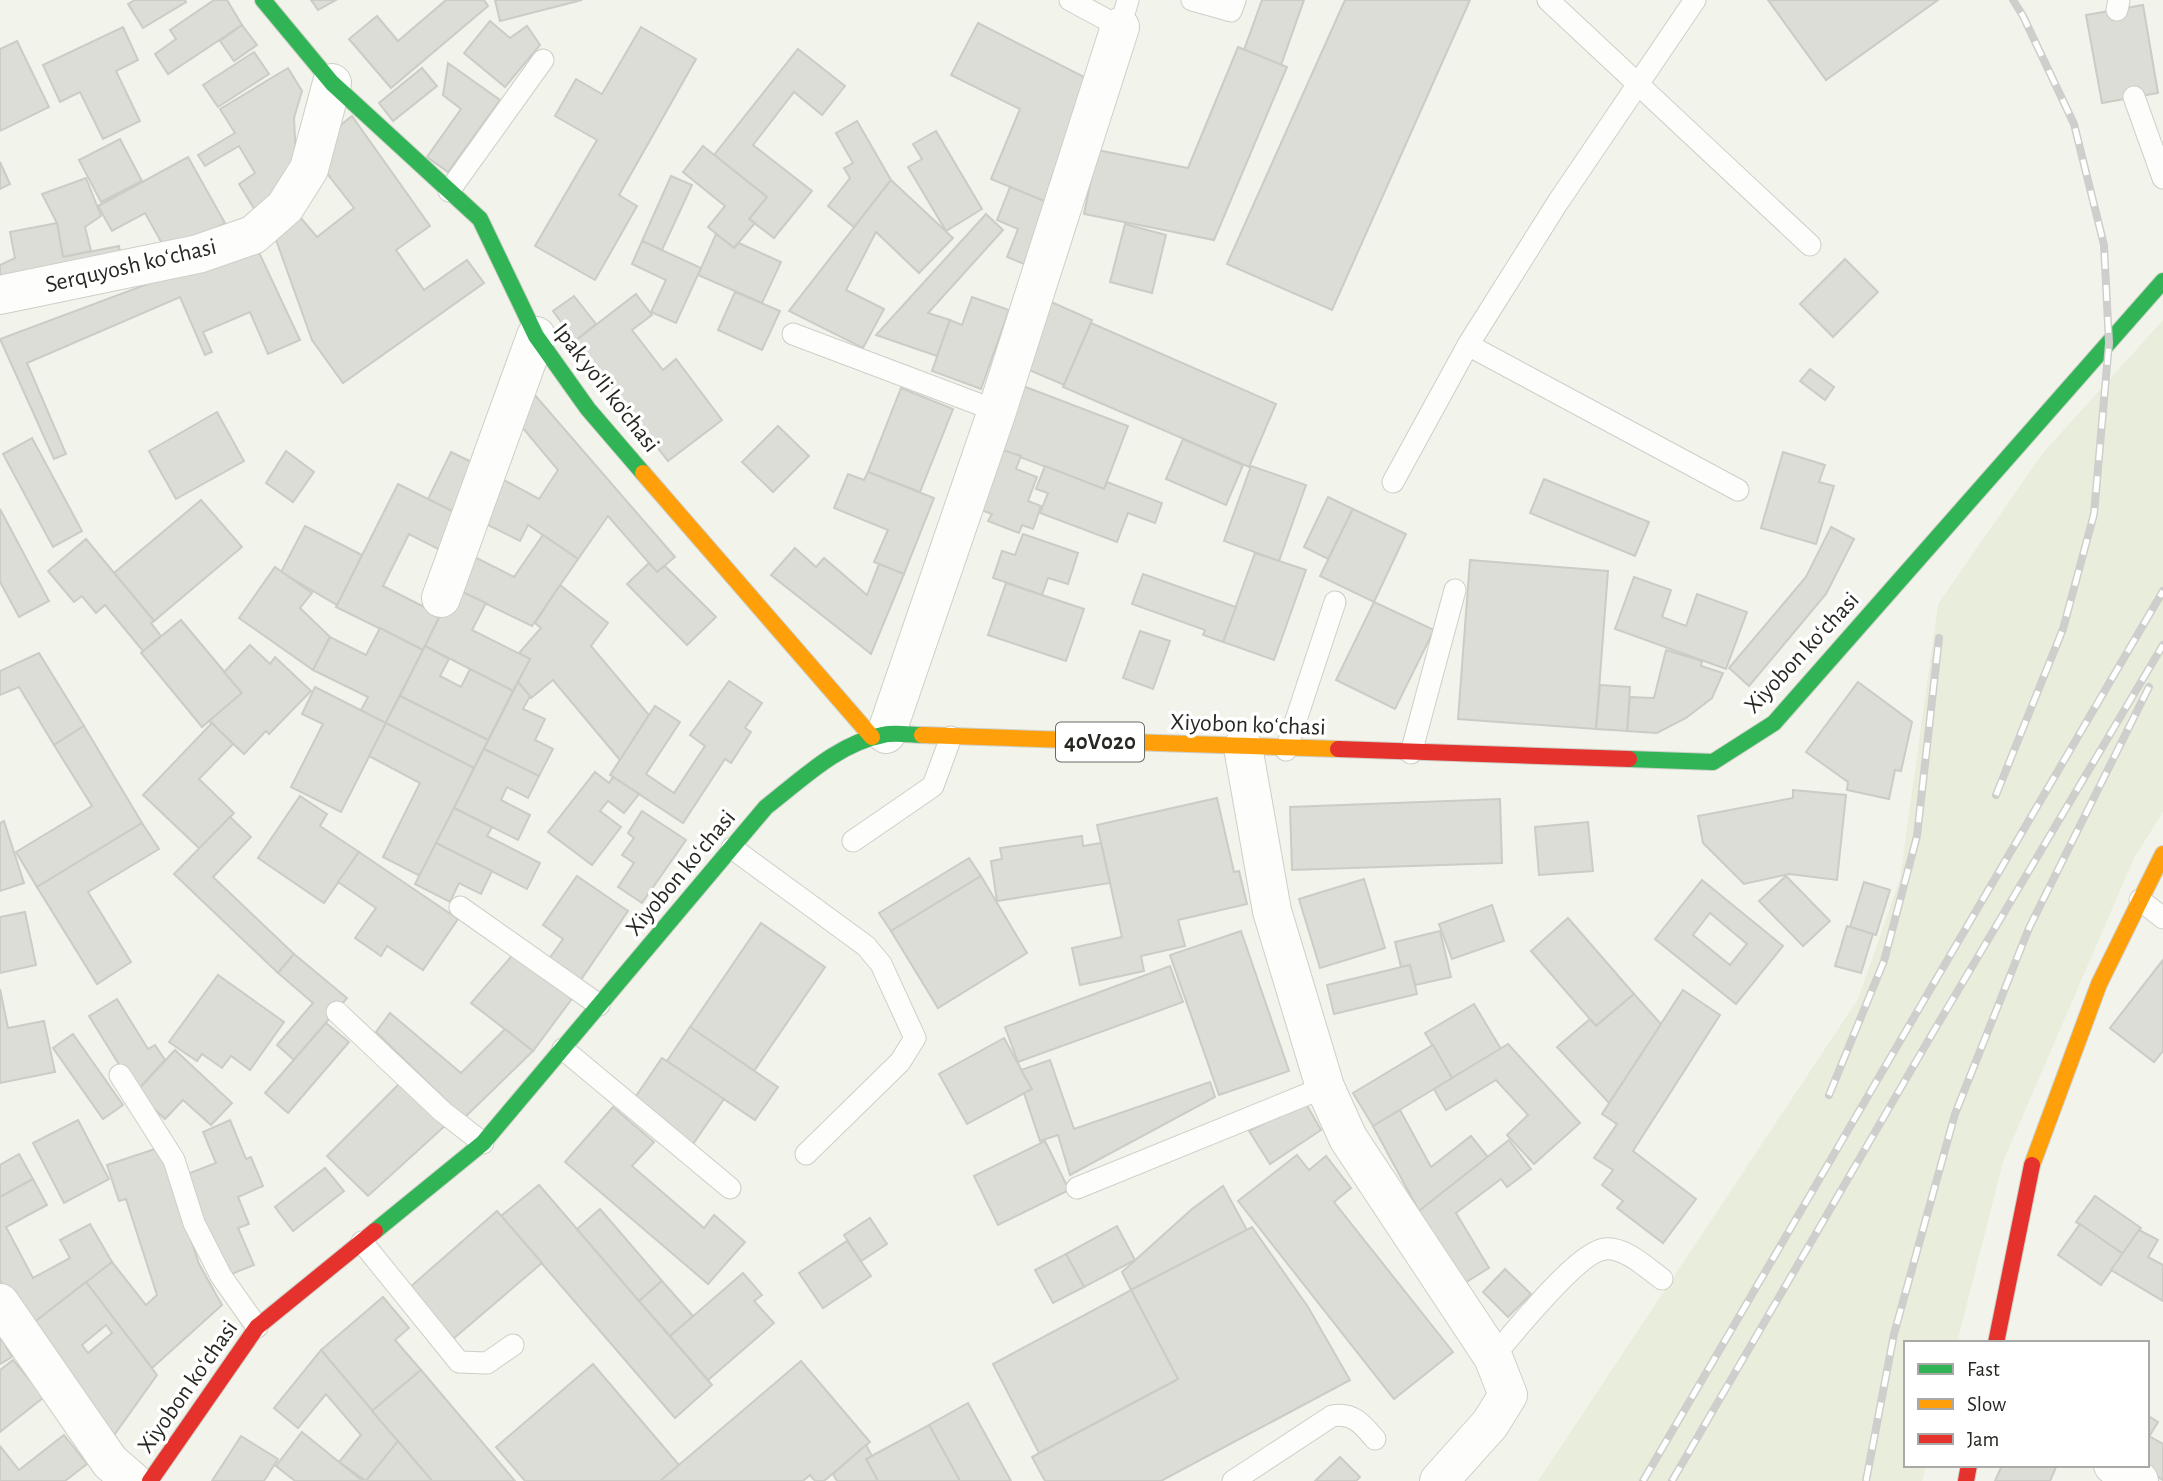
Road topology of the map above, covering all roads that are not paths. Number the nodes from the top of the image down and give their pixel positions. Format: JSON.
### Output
{"nodes":[{"id":1,"x":263,"y":0,"type":"edge"},
{"id":2,"x":1070,"y":0,"type":"edge"},
{"id":3,"x":1192,"y":0,"type":"edge"},
{"id":4,"x":1235,"y":0,"type":"edge"},
{"id":5,"x":1548,"y":0,"type":"edge"},
{"id":6,"x":1695,"y":0,"type":"edge"},
{"id":7,"x":1124,"y":13,"type":"edge"},
{"id":8,"x":543,"y":60,"type":"dead end"},
{"id":9,"x":332,"y":83,"type":"junction"},
{"id":10,"x":1636,"y":84,"type":"junction"},
{"id":11,"x":2134,"y":97,"type":"dead end"},
{"id":12,"x":2163,"y":178,"type":"edge"},
{"id":13,"x":449,"y":191,"type":"junction"},
{"id":14,"x":1810,"y":245,"type":"dead end"},
{"id":15,"x":2163,"y":281,"type":"edge"},
{"id":16,"x":0,"y":295,"type":"edge"},
{"id":17,"x":793,"y":334,"type":"dead end"},
{"id":18,"x":536,"y":336,"type":"junction"},
{"id":19,"x":1468,"y":345,"type":"junction"},
{"id":20,"x":997,"y":411,"type":"junction"},
{"id":21,"x":1393,"y":482,"type":"dead end"},
{"id":22,"x":1738,"y":490,"type":"dead end"},
{"id":23,"x":1455,"y":590,"type":"dead end"},
{"id":24,"x":441,"y":598,"type":"dead end"},
{"id":25,"x":1335,"y":602,"type":"dead end"},
{"id":26,"x":879,"y":735,"type":"junction"},
{"id":27,"x":951,"y":737,"type":"junction"},
{"id":28,"x":1243,"y":747,"type":"junction"},
{"id":29,"x":1286,"y":750,"type":"junction"},
{"id":30,"x":1411,"y":753,"type":"junction"},
{"id":31,"x":853,"y":841,"type":"dead end"},
{"id":32,"x":732,"y":848,"type":"junction"},
{"id":33,"x":2163,"y":853,"type":"edge"},
{"id":34,"x":2140,"y":900,"type":"junction"},
{"id":35,"x":460,"y":907,"type":"dead end"},
{"id":36,"x":2163,"y":918,"type":"edge"},
{"id":37,"x":599,"y":1005,"type":"junction"},
{"id":38,"x":337,"y":1012,"type":"dead end"},
{"id":39,"x":563,"y":1049,"type":"junction"},
{"id":40,"x":120,"y":1075,"type":"dead end"},
{"id":41,"x":1325,"y":1087,"type":"junction"},
{"id":42,"x":484,"y":1143,"type":"junction"},
{"id":43,"x":806,"y":1154,"type":"dead end"},
{"id":44,"x":730,"y":1188,"type":"dead end"},
{"id":45,"x":1077,"y":1188,"type":"dead end"},
{"id":46,"x":362,"y":1242,"type":"junction"},
{"id":47,"x":1662,"y":1279,"type":"dead end"},
{"id":48,"x":0,"y":1303,"type":"edge"},
{"id":49,"x":257,"y":1327,"type":"junction"},
{"id":50,"x":1996,"y":1341,"type":"edge"},
{"id":51,"x":513,"y":1345,"type":"dead end"},
{"id":52,"x":1493,"y":1357,"type":"junction"},
{"id":53,"x":1375,"y":1439,"type":"dead end"},
{"id":54,"x":2116,"y":1467,"type":"edge"},
{"id":55,"x":132,"y":1481,"type":"edge"},
{"id":56,"x":150,"y":1481,"type":"edge"},
{"id":57,"x":1233,"y":1481,"type":"edge"},
{"id":58,"x":1439,"y":1481,"type":"edge"},
{"id":59,"x":2139,"y":1481,"type":"edge"}],
"edges":[{"from":1,"to":9,"type":"main road","name":"Ipak yo'li ko'chasi"},
{"from":2,"to":7,"type":"lane"},
{"from":3,"to":4,"type":"lane"},
{"from":5,"to":10,"type":"lane"},
{"from":6,"to":10,"type":"lane"},
{"from":7,"to":20,"type":"street"},
{"from":8,"to":13,"type":"lane"},
{"from":9,"to":13,"type":"main road","name":"Ipak yo'li ko'chasi"},
{"from":9,"to":16,"type":"street","name":"Serquyosh koʻchasi"},
{"from":10,"to":14,"type":"lane"},
{"from":10,"to":19,"type":"lane"},
{"from":11,"to":12,"type":"lane"},
{"from":13,"to":18,"type":"main road","name":"Ipak yo'li ko'chasi"},
{"from":15,"to":30,"type":"main road","name":"Xiyobon koʻchasi","number":"40V020"},
{"from":17,"to":20,"type":"lane"},
{"from":18,"to":24,"type":"street"},
{"from":18,"to":26,"type":"main road","name":"Ipak yo'li ko'chasi"},
{"from":19,"to":21,"type":"lane"},
{"from":19,"to":22,"type":"lane"},
{"from":20,"to":26,"type":"street"},
{"from":23,"to":30,"type":"lane"},
{"from":25,"to":29,"type":"lane"},
{"from":26,"to":27,"type":"main road","name":"Xiyobon koʻchasi","number":"40V020"},
{"from":26,"to":32,"type":"main road","name":"Xiyobon koʻchasi"},
{"from":27,"to":28,"type":"main road","name":"Xiyobon koʻchasi","number":"40V020"},
{"from":27,"to":31,"type":"lane"},
{"from":28,"to":29,"type":"main road","name":"Xiyobon koʻchasi","number":"40V020"},
{"from":28,"to":41,"type":"street"},
{"from":29,"to":30,"type":"main road","name":"Xiyobon koʻchasi","number":"40V020"},
{"from":32,"to":37,"type":"main road","name":"Xiyobon koʻchasi"},
{"from":32,"to":43,"type":"lane"},
{"from":33,"to":34,"type":"main road"},
{"from":34,"to":36,"type":"lane"},
{"from":34,"to":50,"type":"main road"},
{"from":35,"to":37,"type":"lane"},
{"from":37,"to":39,"type":"main road","name":"Xiyobon koʻchasi"},
{"from":38,"to":42,"type":"lane"},
{"from":39,"to":42,"type":"main road","name":"Xiyobon koʻchasi"},
{"from":39,"to":44,"type":"lane"},
{"from":40,"to":49,"type":"lane"},
{"from":41,"to":45,"type":"lane"},
{"from":41,"to":52,"type":"street"},
{"from":42,"to":46,"type":"main road","name":"Xiyobon koʻchasi"},
{"from":46,"to":49,"type":"main road","name":"Xiyobon koʻchasi"},
{"from":46,"to":51,"type":"lane"},
{"from":47,"to":52,"type":"lane"},
{"from":48,"to":55,"type":"street"},
{"from":49,"to":56,"type":"main road","name":"Xiyobon koʻchasi"},
{"from":52,"to":58,"type":"street"},
{"from":53,"to":57,"type":"lane"},
{"from":54,"to":59,"type":"street"}]}
